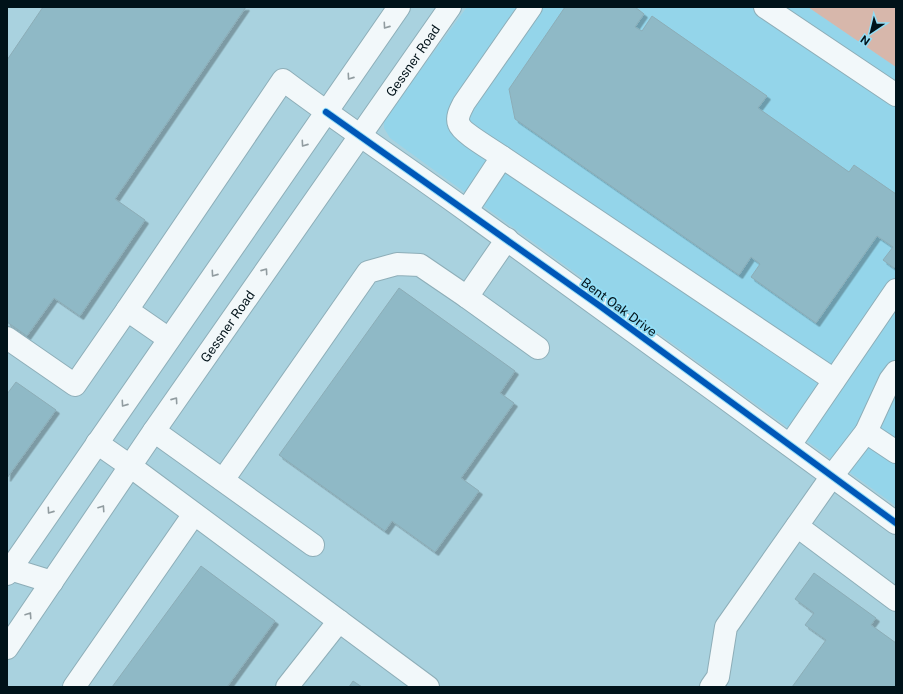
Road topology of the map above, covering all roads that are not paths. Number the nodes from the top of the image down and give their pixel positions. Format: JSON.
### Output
{"nodes":[{"id":1,"x":399,"y":7,"type":"edge"},
{"id":2,"x":450,"y":7,"type":"edge"},
{"id":3,"x":531,"y":7,"type":"edge"},
{"id":4,"x":766,"y":7,"type":"edge"},
{"id":5,"x":896,"y":95,"type":"edge"},
{"id":6,"x":326,"y":112,"type":"junction"},
{"id":7,"x":359,"y":136,"type":"junction"},
{"id":8,"x":502,"y":157,"type":"junction"},
{"id":9,"x":467,"y":210,"type":"junction"},
{"id":10,"x":507,"y":240,"type":"junction"},
{"id":11,"x":896,"y":290,"type":"edge"},
{"id":12,"x":467,"y":297,"type":"junction"},
{"id":13,"x":127,"y":310,"type":"junction"},
{"id":14,"x":7,"y":338,"type":"edge"},
{"id":15,"x":169,"y":339,"type":"junction"},
{"id":16,"x":538,"y":348,"type":"dead end"},
{"id":17,"x":896,"y":372,"type":"edge"},
{"id":18,"x":834,"y":380,"type":"junction"},
{"id":19,"x":154,"y":431,"type":"junction"},
{"id":20,"x":866,"y":432,"type":"junction"},
{"id":21,"x":98,"y":443,"type":"junction"},
{"id":22,"x":790,"y":445,"type":"junction"},
{"id":23,"x":896,"y":452,"type":"edge"},
{"id":24,"x":130,"y":466,"type":"junction"},
{"id":25,"x":832,"y":476,"type":"junction"},
{"id":26,"x":223,"y":480,"type":"junction"},
{"id":27,"x":194,"y":514,"type":"junction"},
{"id":28,"x":896,"y":523,"type":"edge"},
{"id":29,"x":797,"y":526,"type":"junction"},
{"id":30,"x":313,"y":545,"type":"dead end"},
{"id":31,"x":8,"y":570,"type":"edge"},
{"id":32,"x":52,"y":582,"type":"junction"},
{"id":33,"x":896,"y":600,"type":"edge"},
{"id":34,"x":339,"y":621,"type":"junction"},
{"id":35,"x":7,"y":648,"type":"edge"},
{"id":36,"x":74,"y":687,"type":"edge"},
{"id":37,"x":287,"y":687,"type":"edge"},
{"id":38,"x":428,"y":687,"type":"edge"},
{"id":39,"x":711,"y":687,"type":"edge"}],
"edges":[{"from":1,"to":6,"type":"main road","one_way":true},
{"from":2,"to":7,"type":"main road","name":"Gessner Road"},
{"from":3,"to":8,"type":"main road"},
{"from":4,"to":5,"type":"main road"},
{"from":6,"to":7,"type":"main road","name":"Bent Oak Drive"},
{"from":6,"to":13,"type":"main road","name":"Bent Oak Drive"},
{"from":6,"to":15,"type":"main road","one_way":true},
{"from":7,"to":9,"type":"main road","name":"Bent Oak Drive"},
{"from":19,"to":7,"type":"main road","name":"Gessner Road","one_way":true},
{"from":8,"to":9,"type":"main road"},
{"from":8,"to":18,"type":"main road"},
{"from":9,"to":10,"type":"main road","name":"Bent Oak Drive"},
{"from":10,"to":12,"type":"main road"},
{"from":10,"to":22,"type":"main road","name":"Bent Oak Drive"},
{"from":11,"to":18,"type":"main road"},
{"from":12,"to":16,"type":"main road"},
{"from":12,"to":26,"type":"main road"},
{"from":13,"to":14,"type":"main road"},
{"from":13,"to":15,"type":"main road"},
{"from":15,"to":21,"type":"main road","one_way":true},
{"from":17,"to":20,"type":"main road"},
{"from":18,"to":22,"type":"main road"},
{"from":19,"to":24,"type":"main road","name":"Gessner Road"},
{"from":19,"to":26,"type":"main road"},
{"from":20,"to":23,"type":"main road"},
{"from":20,"to":25,"type":"main road"},
{"from":21,"to":24,"type":"main road"},
{"from":21,"to":31,"type":"main road","one_way":true},
{"from":22,"to":25,"type":"main road","name":"Bent Oak Drive"},
{"from":24,"to":27,"type":"main road"},
{"from":32,"to":24,"type":"main road","name":"Gessner Road","one_way":true},
{"from":25,"to":28,"type":"main road","name":"Bent Oak Drive"},
{"from":25,"to":29,"type":"main road"},
{"from":26,"to":30,"type":"main road"},
{"from":27,"to":34,"type":"main road"},
{"from":27,"to":36,"type":"main road"},
{"from":29,"to":33,"type":"main road"},
{"from":29,"to":39,"type":"main road"},
{"from":31,"to":32,"type":"main road"},
{"from":35,"to":32,"type":"main road","name":"Gessner Road","one_way":true},
{"from":34,"to":37,"type":"main road"},
{"from":34,"to":38,"type":"main road"}]}
